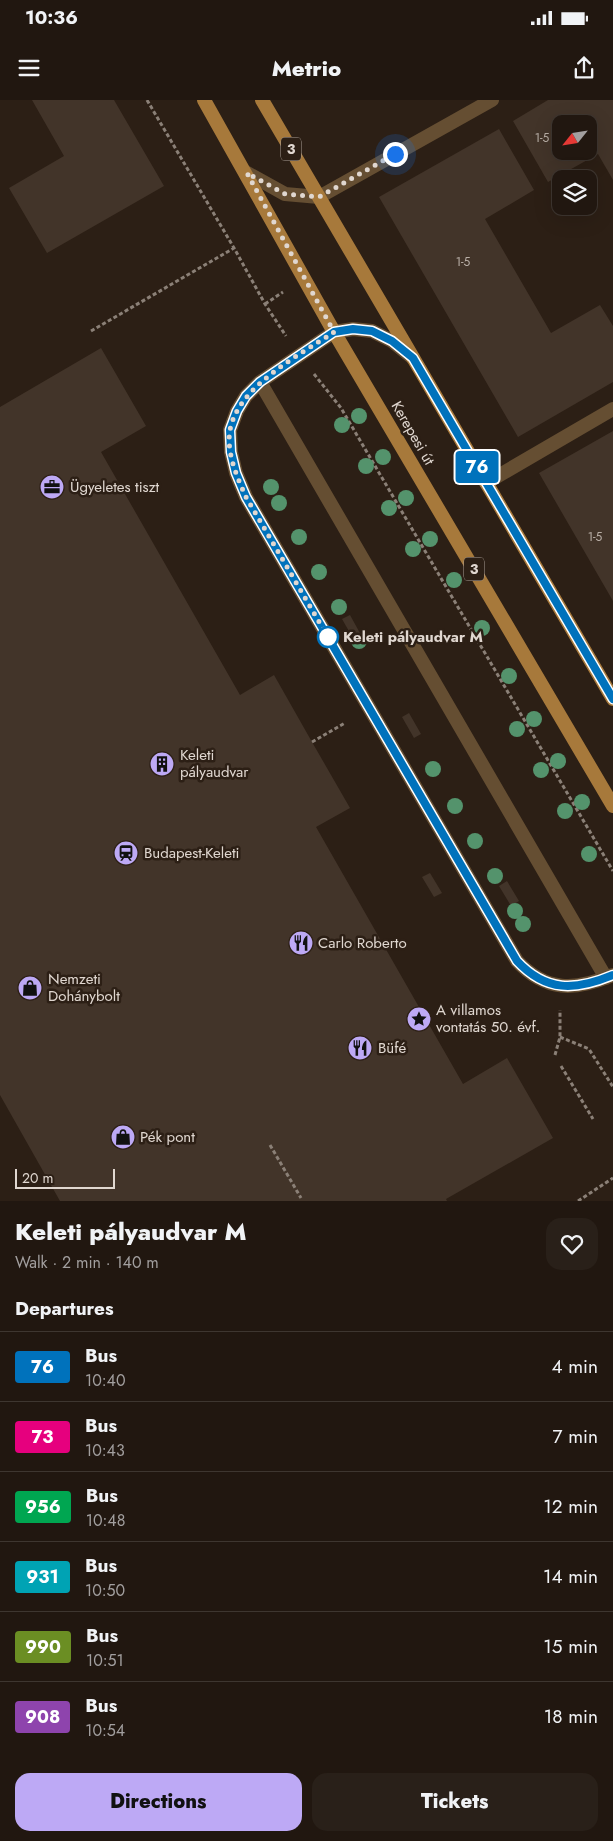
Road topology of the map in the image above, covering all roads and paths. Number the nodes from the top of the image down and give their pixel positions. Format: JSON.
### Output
{"nodes":[{"id":1,"x":147,"y":100,"type":"edge"},
{"id":2,"x":204,"y":100,"type":"edge"},
{"id":3,"x":262,"y":100,"type":"edge"},
{"id":4,"x":492,"y":100,"type":"edge"},
{"id":5,"x":247,"y":173,"type":"junction"},
{"id":6,"x":319,"y":197,"type":"junction"},
{"id":7,"x":234,"y":248,"type":"junction"},
{"id":8,"x":91,"y":331,"type":"dead end"},
{"id":9,"x":334,"y":332,"type":"junction"},
{"id":10,"x":299,"y":356,"type":"junction"},
{"id":11,"x":413,"y":358,"type":"junction"},
{"id":12,"x":260,"y":382,"type":"junction"},
{"id":13,"x":613,"y":409,"type":"edge"},
{"id":14,"x":486,"y":483,"type":"junction"},
{"id":15,"x":613,"y":699,"type":"edge"},
{"id":16,"x":345,"y":723,"type":"dead end"},
{"id":17,"x":312,"y":742,"type":"dead end"},
{"id":18,"x":613,"y":806,"type":"edge"},
{"id":19,"x":613,"y":871,"type":"edge"},
{"id":20,"x":609,"y":976,"type":"edge"},
{"id":21,"x":559,"y":986,"type":"junction"},
{"id":22,"x":560,"y":1037,"type":"junction"},
{"id":23,"x":555,"y":1055,"type":"dead end"},
{"id":24,"x":561,"y":1066,"type":"dead end"},
{"id":25,"x":613,"y":1086,"type":"edge"},
{"id":26,"x":593,"y":1119,"type":"dead end"},
{"id":27,"x":270,"y":1145,"type":"dead end"},
{"id":28,"x":613,"y":1178,"type":"edge"},
{"id":29,"x":301,"y":1198,"type":"dead end"},
{"id":30,"x":578,"y":1201,"type":"edge"}],
"edges":[{"from":1,"to":7,"type":"path"},
{"from":2,"to":5,"type":"main road","name":"Kerepesi út","number":"3"},
{"from":3,"to":6,"type":"main road","number":"3"},
{"from":4,"to":6,"type":"street"},
{"from":5,"to":6,"type":"street"},
{"from":5,"to":9,"type":"main road","name":"Kerepesi út","number":"3"},
{"from":6,"to":11,"type":"main road","number":"3"},
{"from":7,"to":8,"type":"path"},
{"from":7,"to":10,"type":"path"},
{"from":9,"to":10,"type":"street"},
{"from":9,"to":11,"type":"street"},
{"from":9,"to":18,"type":"main road","name":"Kerepesi út","number":"3"},
{"from":10,"to":12,"type":"street"},
{"from":10,"to":19,"type":"path"},
{"from":11,"to":14,"type":"main road","number":"3"},
{"from":12,"to":20,"type":"street"},
{"from":12,"to":21,"type":"street"},
{"from":13,"to":14,"type":"street"},
{"from":14,"to":15,"type":"main road","number":"3"},
{"from":16,"to":17,"type":"path"},
{"from":20,"to":21,"type":"street"},
{"from":21,"to":22,"type":"path"},
{"from":22,"to":23,"type":"path"},
{"from":22,"to":25,"type":"path"},
{"from":24,"to":26,"type":"path"},
{"from":27,"to":29,"type":"path"},
{"from":28,"to":30,"type":"path"}]}
